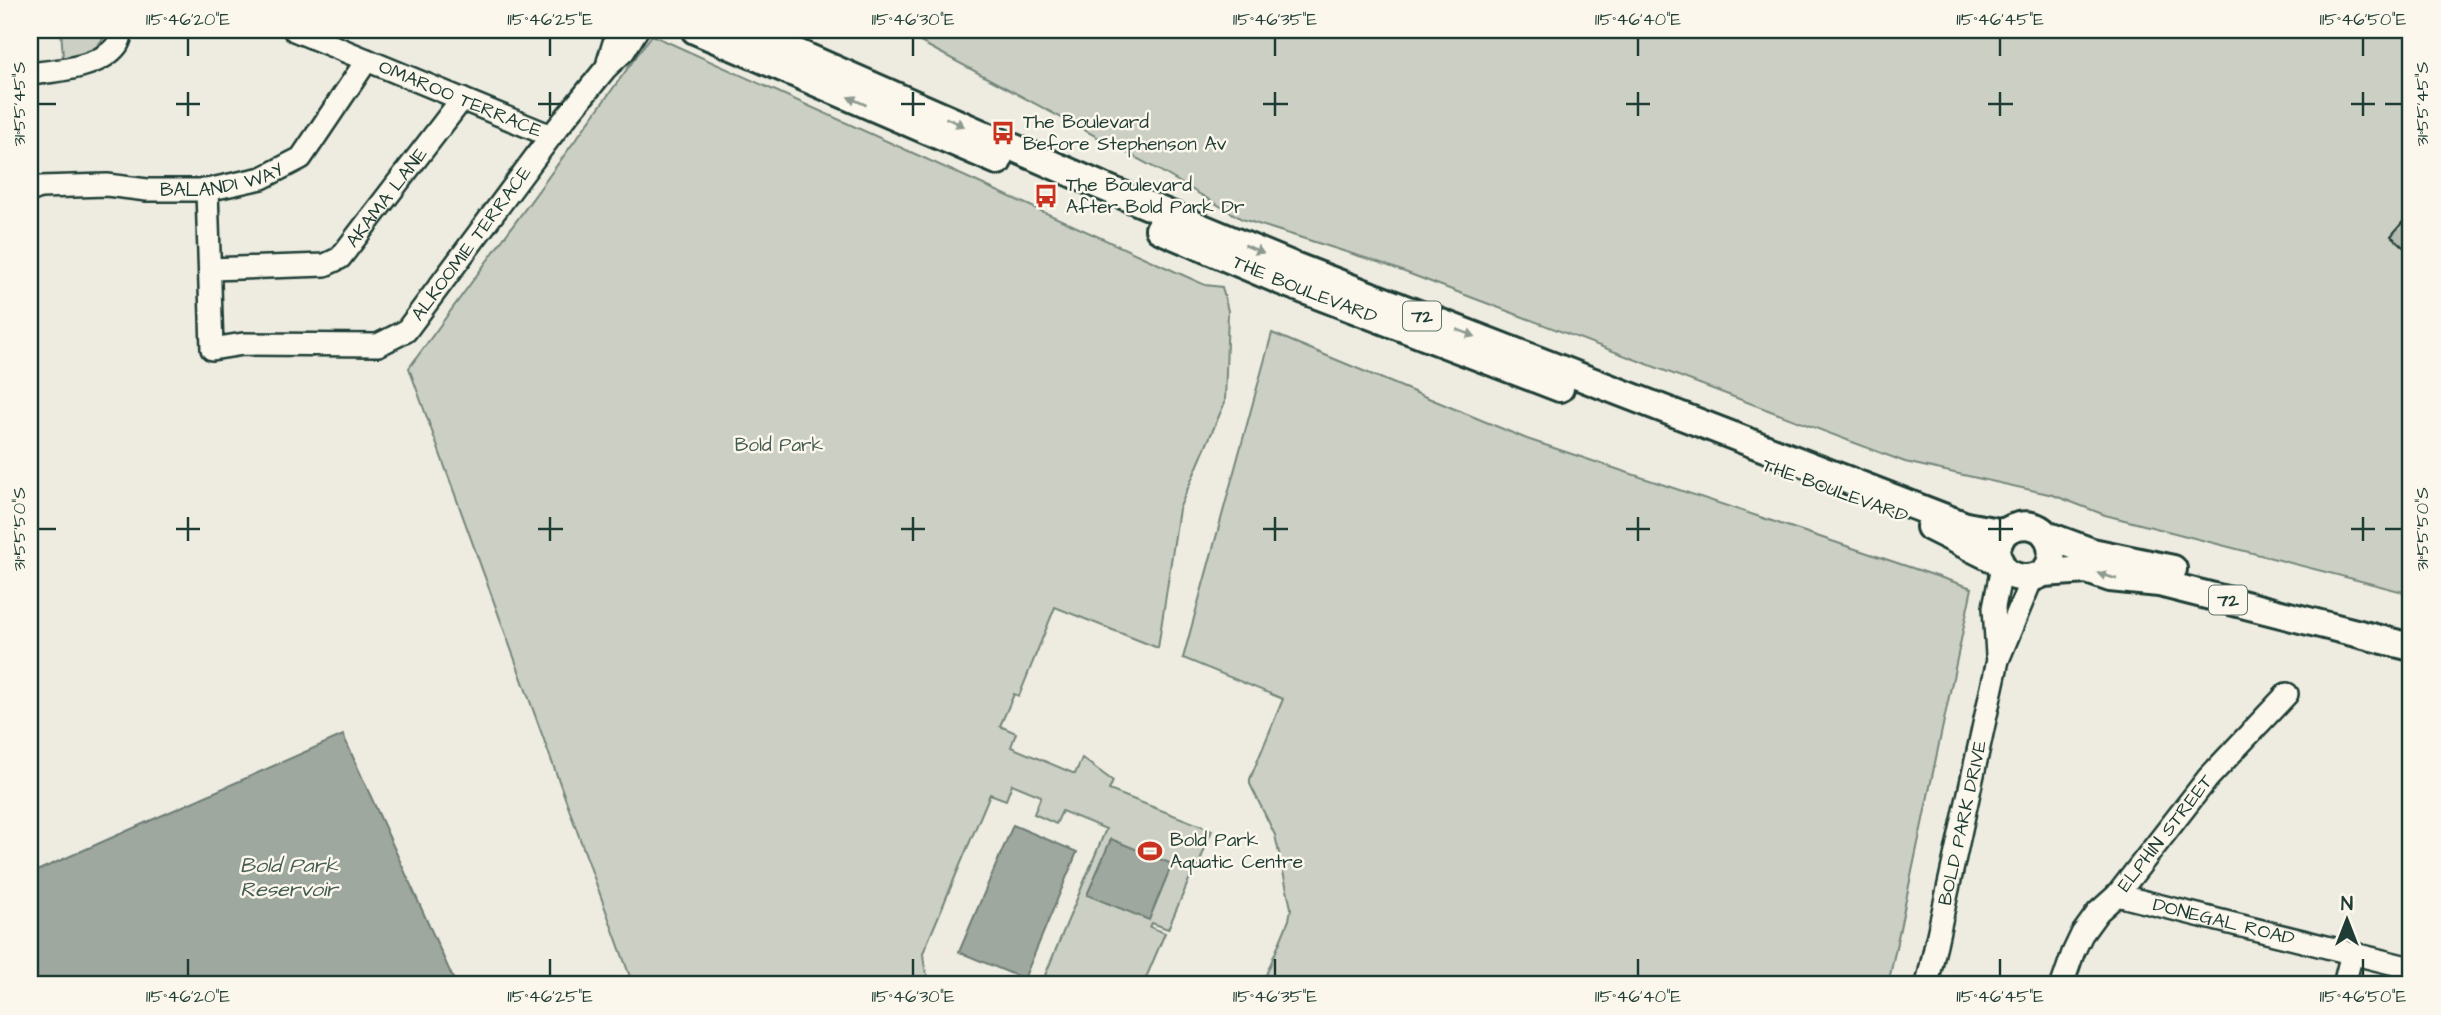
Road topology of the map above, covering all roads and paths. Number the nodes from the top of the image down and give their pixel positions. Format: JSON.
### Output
{"nodes":[{"id":1,"x":123,"y":30,"type":"edge"},
{"id":2,"x":294,"y":30,"type":"edge"},
{"id":3,"x":618,"y":30,"type":"edge"},
{"id":4,"x":637,"y":30,"type":"edge"},
{"id":5,"x":695,"y":30,"type":"edge"},
{"id":6,"x":745,"y":30,"type":"edge"},
{"id":7,"x":367,"y":60,"type":"junction"},
{"id":8,"x":606,"y":68,"type":"junction"},
{"id":9,"x":30,"y":74,"type":"edge"},
{"id":10,"x":462,"y":99,"type":"junction"},
{"id":11,"x":551,"y":136,"type":"junction"},
{"id":12,"x":207,"y":190,"type":"junction"},
{"id":13,"x":30,"y":191,"type":"edge"},
{"id":14,"x":210,"y":269,"type":"junction"},
{"id":15,"x":2004,"y":533,"type":"junction"},
{"id":16,"x":2046,"y":535,"type":"junction"},
{"id":17,"x":2001,"y":565,"type":"junction"},
{"id":18,"x":2037,"y":575,"type":"junction"},
{"id":19,"x":2411,"y":630,"type":"edge"},
{"id":20,"x":2411,"y":647,"type":"edge"},
{"id":21,"x":1998,"y":660,"type":"junction"},
{"id":22,"x":2287,"y":694,"type":"dead end"},
{"id":23,"x":2117,"y":895,"type":"junction"},
{"id":24,"x":2351,"y":953,"type":"junction"},
{"id":25,"x":2411,"y":968,"type":"edge"},
{"id":26,"x":1927,"y":985,"type":"edge"},
{"id":27,"x":2062,"y":985,"type":"edge"},
{"id":28,"x":2344,"y":985,"type":"edge"}],
"edges":[{"from":1,"to":9,"type":"street"},
{"from":2,"to":7,"type":"street","name":"OMAROO TERRACE"},
{"from":3,"to":8,"type":"street","name":"ALKOOMIE TERRACE"},
{"from":4,"to":8,"type":"street","name":"ALKOOMIE TERRACE"},
{"from":17,"to":5,"type":"main road","name":"THE BOULEVARD","number":"72","one_way":true},
{"from":6,"to":15,"type":"main road","name":"THE BOULEVARD","number":"72","one_way":true},
{"from":7,"to":10,"type":"street","name":"OMAROO TERRACE"},
{"from":7,"to":12,"type":"street","name":"BALANDI WAY"},
{"from":8,"to":11,"type":"street","name":"ALKOOMIE TERRACE"},
{"from":10,"to":11,"type":"street","name":"OMAROO TERRACE"},
{"from":10,"to":14,"type":"street","name":"AKAMA LANE"},
{"from":11,"to":14,"type":"street","name":"ALKOOMIE TERRACE"},
{"from":12,"to":13,"type":"street","name":"BALANDI WAY"},
{"from":12,"to":14,"type":"street"},
{"from":15,"to":16,"type":"main road","name":"THE BOULEVARD","number":"72"},
{"from":15,"to":17,"type":"main road"},
{"from":16,"to":18,"type":"main road"},
{"from":16,"to":19,"type":"main road","name":"THE BOULEVARD","number":"72"},
{"from":17,"to":18,"type":"main road","name":"THE BOULEVARD","number":"72"},
{"from":17,"to":21,"type":"street","name":"BOLD PARK DRIVE"},
{"from":20,"to":18,"type":"main road","name":"THE BOULEVARD","number":"72","one_way":true},
{"from":18,"to":21,"type":"street","name":"BOLD PARK DRIVE"},
{"from":21,"to":26,"type":"street","name":"BOLD PARK DRIVE"},
{"from":22,"to":23,"type":"street","name":"ELPHIN STREET"},
{"from":23,"to":24,"type":"street","name":"DONEGAL ROAD"},
{"from":23,"to":27,"type":"street","name":"ELPHIN STREET"},
{"from":24,"to":25,"type":"street","name":"DONEGAL ROAD"},
{"from":24,"to":28,"type":"street"}]}
